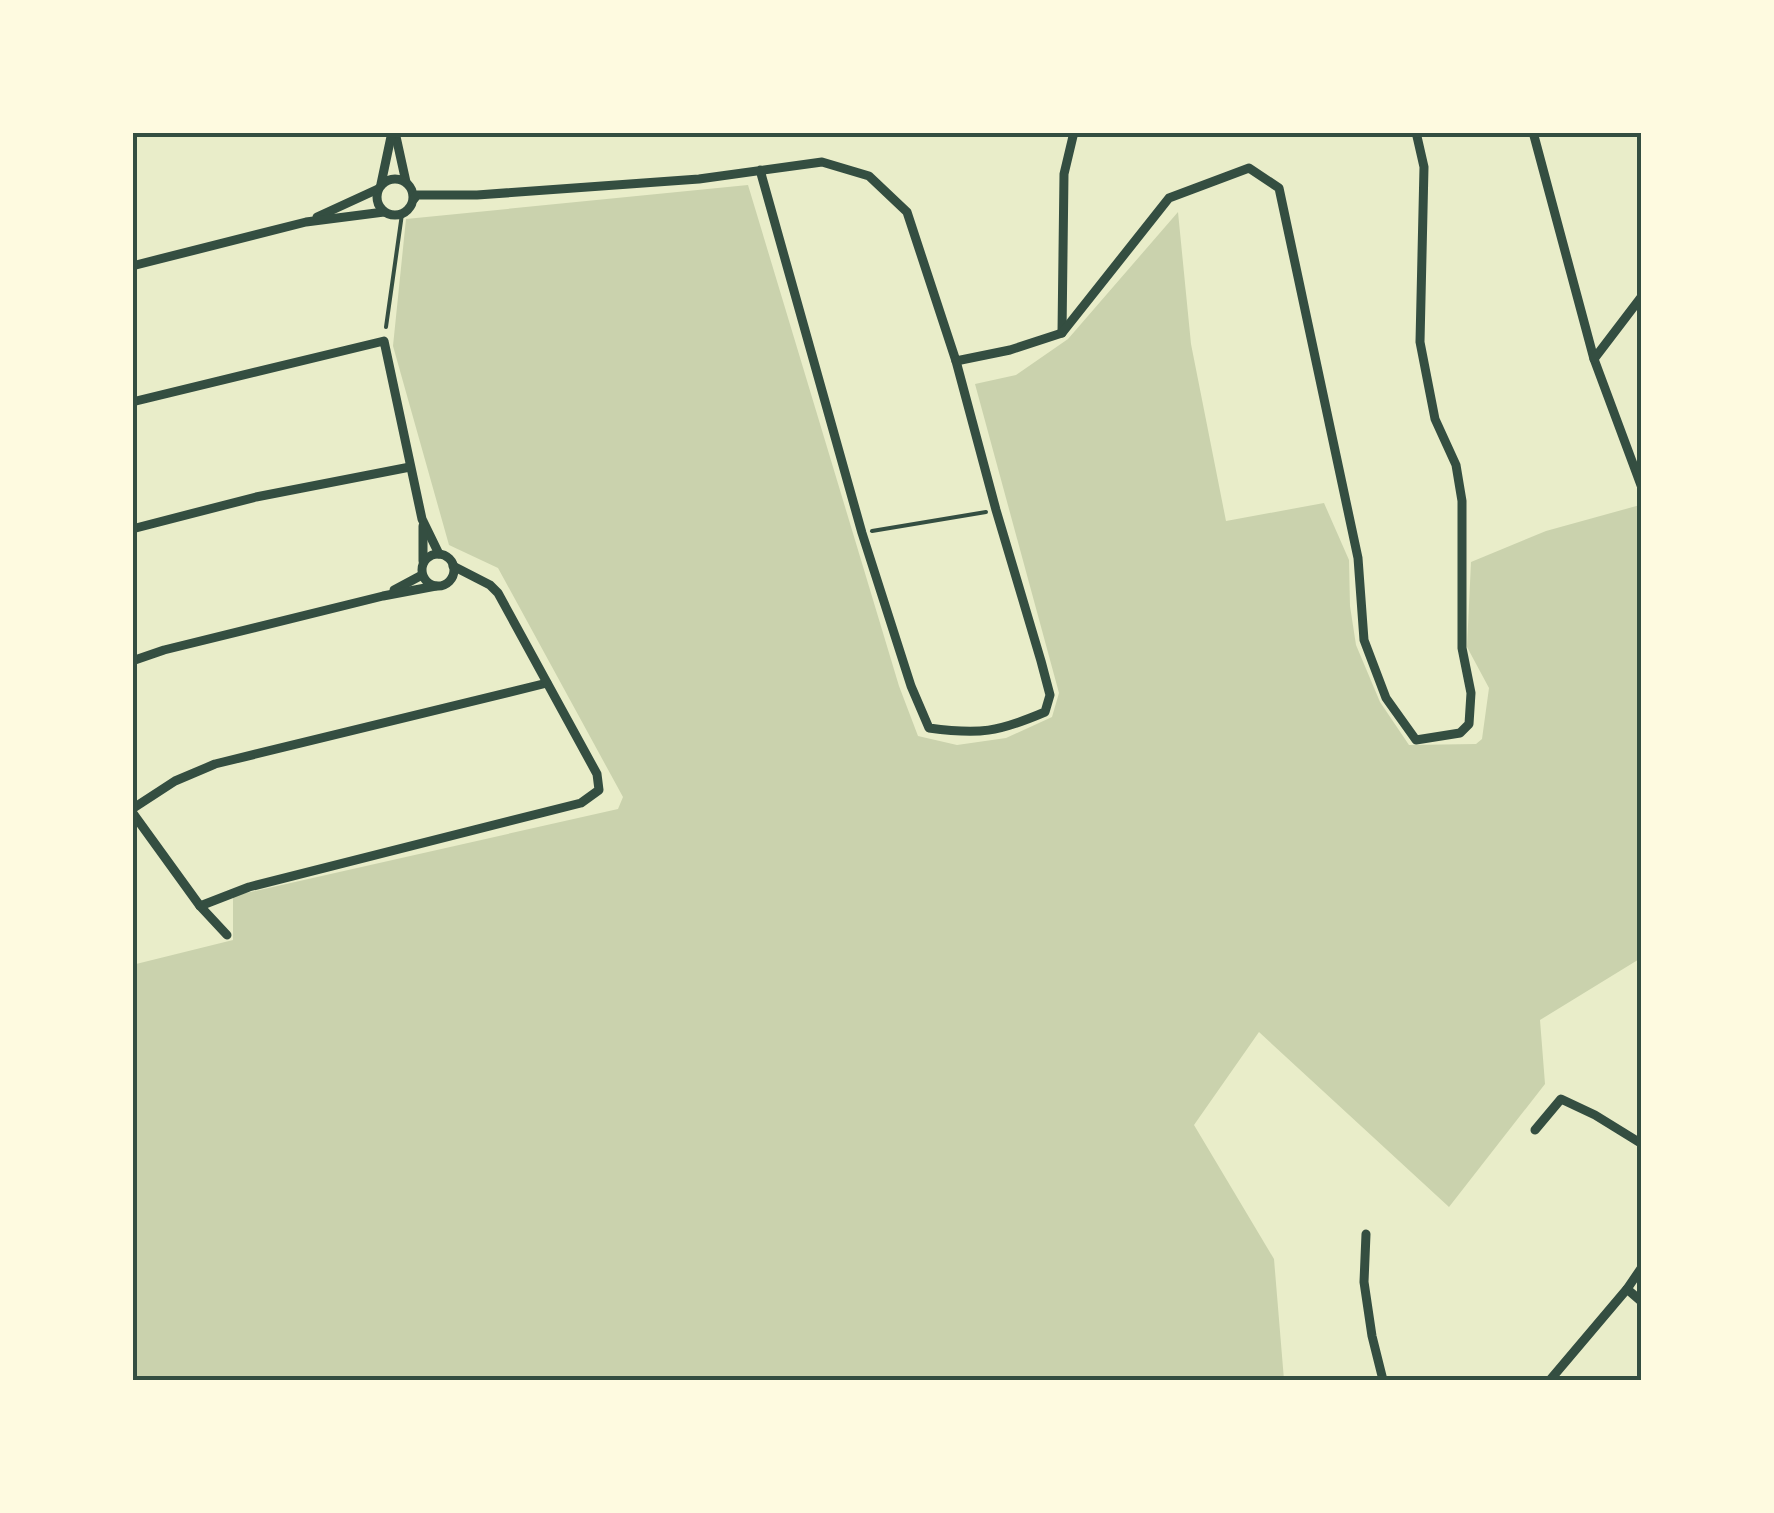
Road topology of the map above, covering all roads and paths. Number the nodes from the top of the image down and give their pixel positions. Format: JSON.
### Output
{"nodes":[{"id":1,"x":394,"y":132,"type":"edge"},
{"id":2,"x":1074,"y":132,"type":"edge"},
{"id":3,"x":1416,"y":132,"type":"edge"},
{"id":4,"x":1533,"y":132,"type":"edge"},
{"id":5,"x":760,"y":170,"type":"junction"},
{"id":6,"x":406,"y":182,"type":"junction"},
{"id":7,"x":380,"y":186,"type":"junction"},
{"id":8,"x":414,"y":199,"type":"junction"},
{"id":9,"x":384,"y":212,"type":"junction"},
{"id":10,"x":402,"y":214,"type":"junction"},
{"id":11,"x":306,"y":222,"type":"junction"},
{"id":12,"x":132,"y":266,"type":"edge"},
{"id":13,"x":1642,"y":296,"type":"edge"},
{"id":14,"x":1062,"y":333,"type":"junction"},
{"id":15,"x":384,"y":342,"type":"junction"},
{"id":16,"x":1594,"y":358,"type":"junction"},
{"id":17,"x":956,"y":360,"type":"junction"},
{"id":18,"x":132,"y":402,"type":"edge"},
{"id":19,"x":410,"y":467,"type":"junction"},
{"id":20,"x":1642,"y":488,"type":"edge"},
{"id":21,"x":996,"y":510,"type":"junction"},
{"id":22,"x":422,"y":518,"type":"junction"},
{"id":23,"x":132,"y":528,"type":"edge"},
{"id":24,"x":862,"y":533,"type":"junction"},
{"id":25,"x":440,"y":554,"type":"junction"},
{"id":26,"x":424,"y":563,"type":"junction"},
{"id":27,"x":453,"y":566,"type":"junction"},
{"id":28,"x":422,"y":575,"type":"junction"},
{"id":29,"x":452,"y":578,"type":"junction"},
{"id":30,"x":478,"y":580,"type":"junction"},
{"id":31,"x":436,"y":586,"type":"junction"},
{"id":32,"x":383,"y":596,"type":"junction"},
{"id":33,"x":132,"y":662,"type":"edge"},
{"id":34,"x":547,"y":683,"type":"junction"},
{"id":35,"x":132,"y":811,"type":"edge"},
{"id":36,"x":200,"y":906,"type":"junction"},
{"id":37,"x":227,"y":935,"type":"dead end"},
{"id":38,"x":1535,"y":1130,"type":"dead end"},
{"id":39,"x":1642,"y":1144,"type":"edge"},
{"id":40,"x":1366,"y":1234,"type":"dead end"},
{"id":41,"x":1642,"y":1267,"type":"edge"},
{"id":42,"x":1627,"y":1289,"type":"junction"},
{"id":43,"x":1642,"y":1302,"type":"edge"},
{"id":44,"x":1383,"y":1380,"type":"edge"},
{"id":45,"x":1550,"y":1380,"type":"edge"}],
"edges":[{"from":1,"to":6,"type":"street"},
{"from":1,"to":7,"type":"street"},
{"from":2,"to":14,"type":"street"},
{"from":3,"to":14,"type":"street"},
{"from":4,"to":16,"type":"street"},
{"from":5,"to":8,"type":"street"},
{"from":5,"to":17,"type":"street"},
{"from":5,"to":24,"type":"street"},
{"from":6,"to":7,"type":"street"},
{"from":6,"to":8,"type":"street"},
{"from":7,"to":9,"type":"street"},
{"from":7,"to":11,"type":"street"},
{"from":8,"to":10,"type":"street"},
{"from":9,"to":10,"type":"street"},
{"from":9,"to":11,"type":"street"},
{"from":10,"to":15,"type":"path"},
{"from":11,"to":12,"type":"street"},
{"from":13,"to":16,"type":"street"},
{"from":14,"to":17,"type":"street"},
{"from":15,"to":18,"type":"street"},
{"from":15,"to":19,"type":"street"},
{"from":16,"to":20,"type":"street"},
{"from":17,"to":21,"type":"street"},
{"from":19,"to":22,"type":"street"},
{"from":19,"to":23,"type":"street"},
{"from":21,"to":24,"type":"path"},
{"from":21,"to":24,"type":"street"},
{"from":22,"to":25,"type":"street"},
{"from":22,"to":26,"type":"street"},
{"from":25,"to":26,"type":"street"},
{"from":25,"to":27,"type":"street"},
{"from":26,"to":28,"type":"street"},
{"from":27,"to":29,"type":"street"},
{"from":27,"to":30,"type":"street"},
{"from":28,"to":31,"type":"street"},
{"from":28,"to":32,"type":"street"},
{"from":29,"to":30,"type":"street"},
{"from":29,"to":31,"type":"street"},
{"from":30,"to":34,"type":"street"},
{"from":31,"to":32,"type":"street"},
{"from":32,"to":33,"type":"street"},
{"from":34,"to":35,"type":"street"},
{"from":34,"to":36,"type":"street"},
{"from":35,"to":36,"type":"street"},
{"from":36,"to":37,"type":"street"},
{"from":38,"to":39,"type":"street"},
{"from":40,"to":44,"type":"street"},
{"from":41,"to":42,"type":"street"},
{"from":42,"to":43,"type":"street"},
{"from":42,"to":45,"type":"street"}]}
